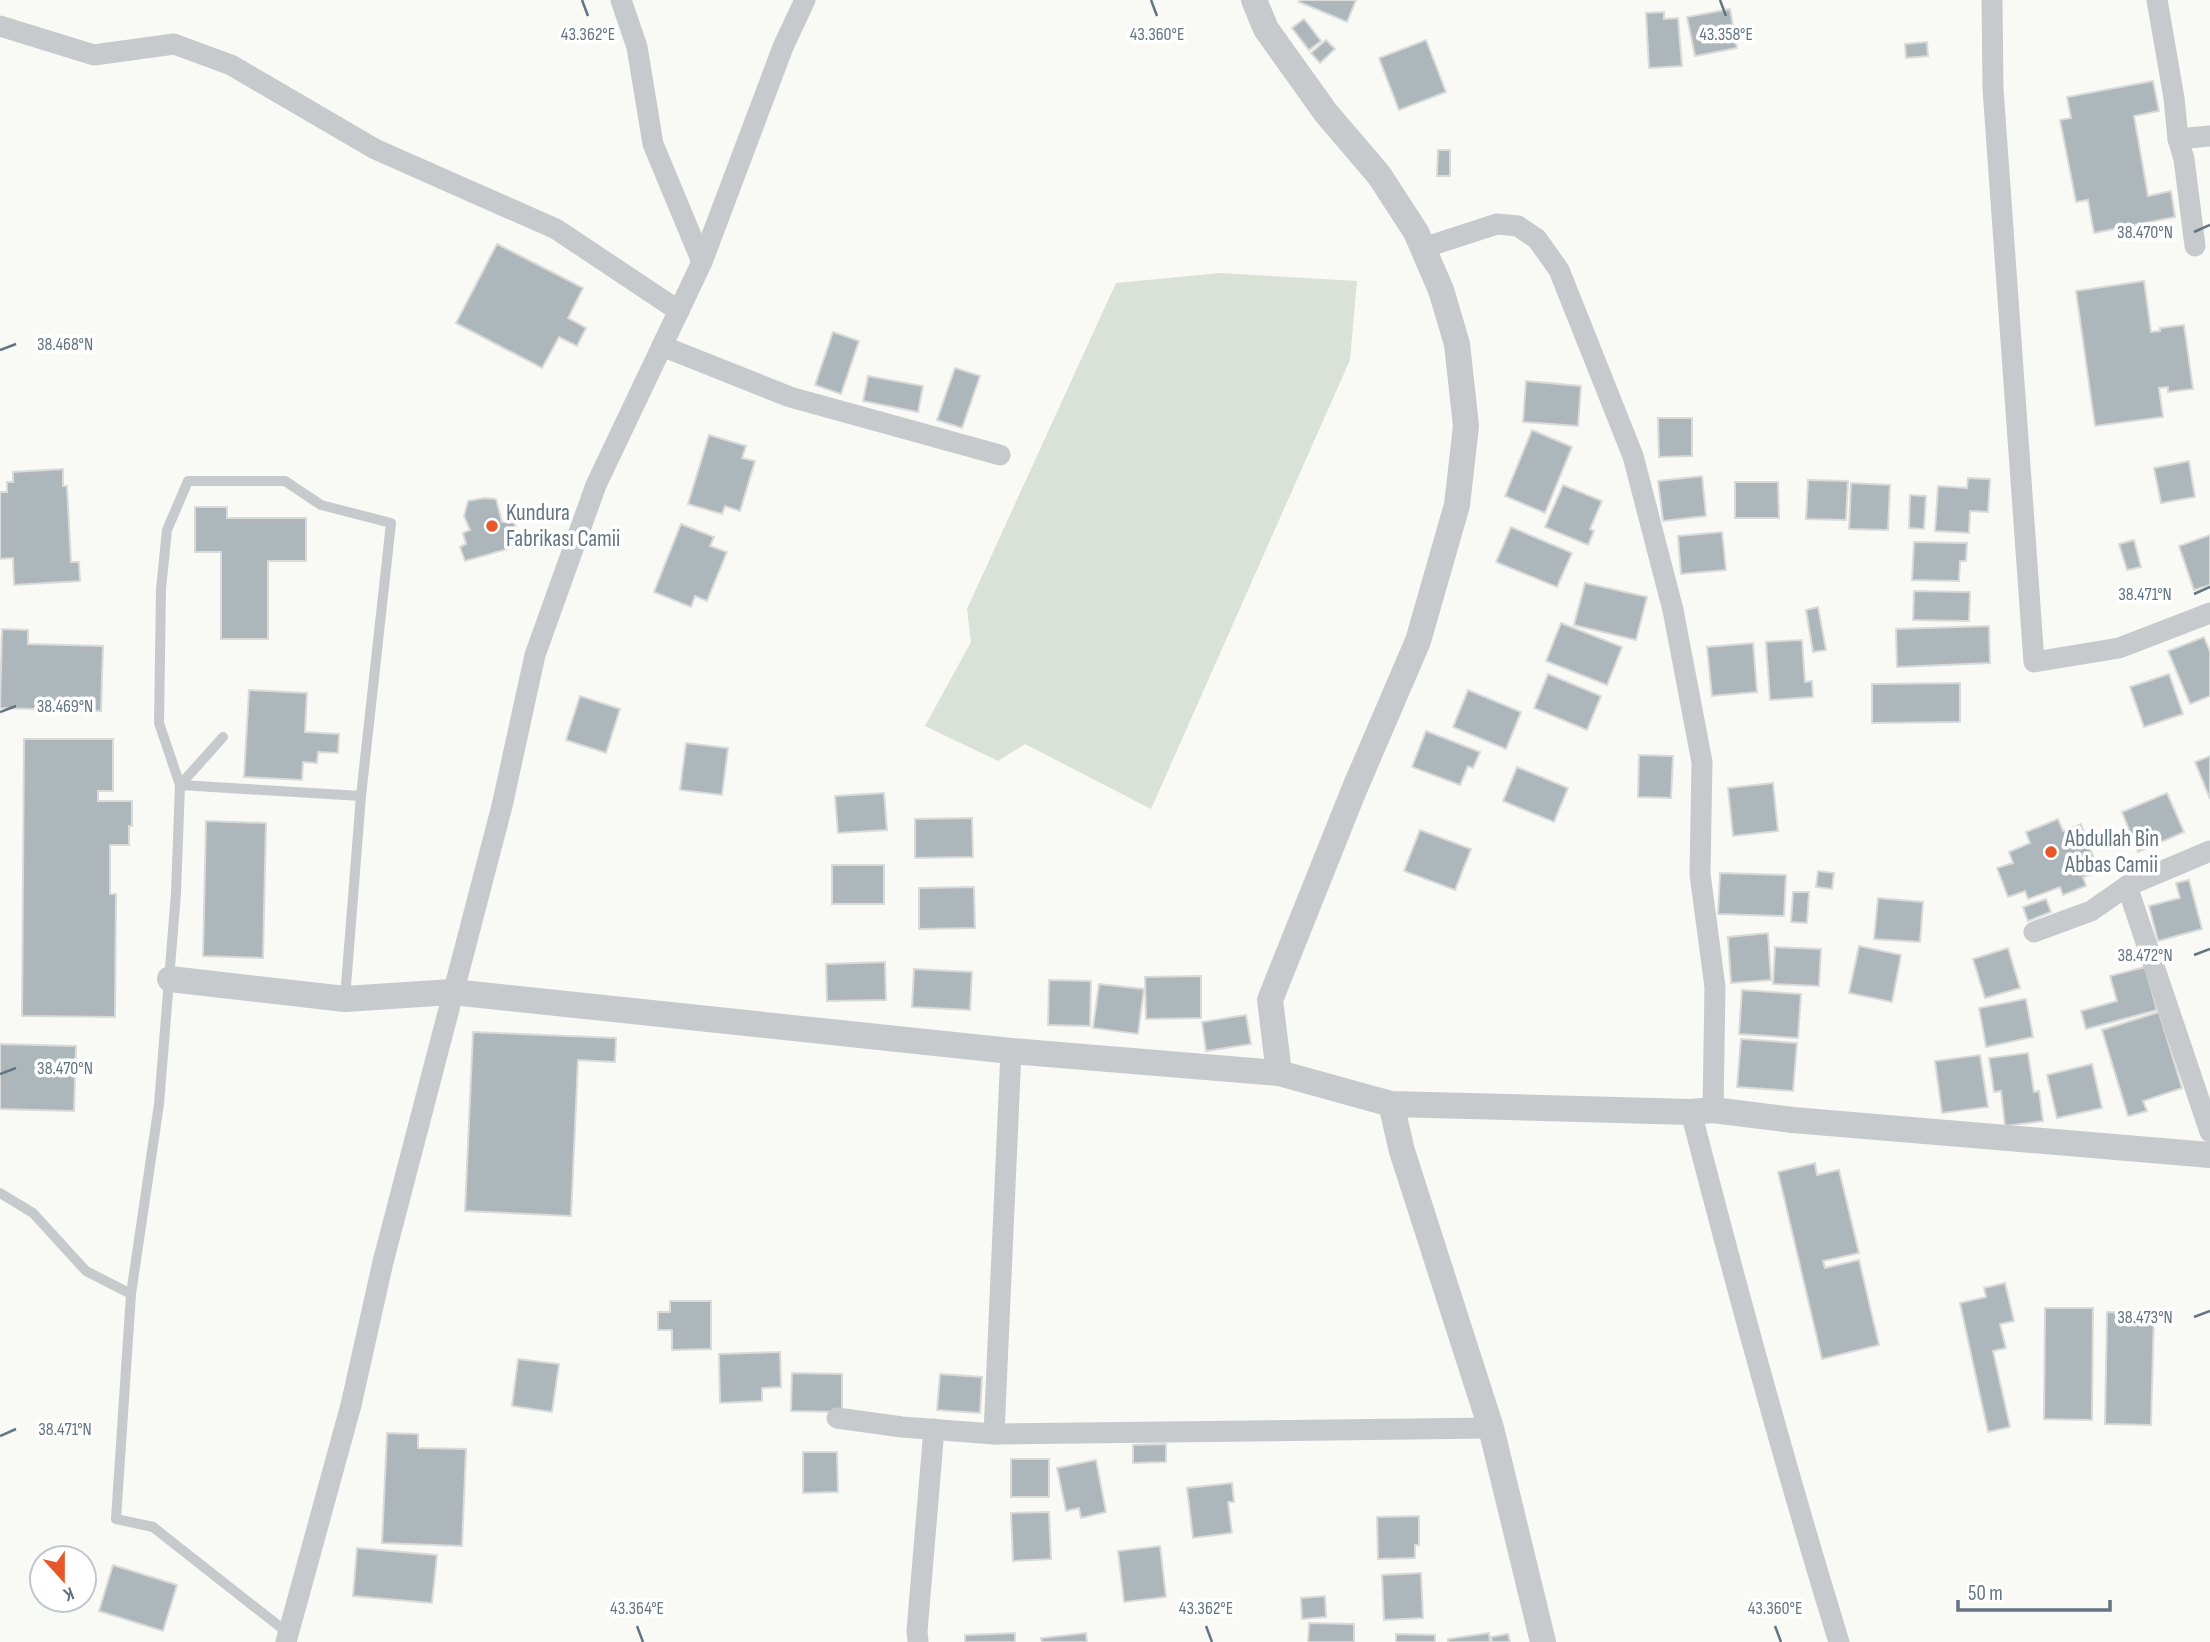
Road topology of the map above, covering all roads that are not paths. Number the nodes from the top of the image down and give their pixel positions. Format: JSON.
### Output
{"nodes":[{"id":1,"x":621,"y":0,"type":"edge"},
{"id":2,"x":805,"y":0,"type":"edge"},
{"id":3,"x":1254,"y":0,"type":"edge"},
{"id":4,"x":1992,"y":0,"type":"edge"},
{"id":5,"x":2157,"y":0,"type":"edge"},
{"id":6,"x":0,"y":26,"type":"edge"},
{"id":7,"x":2210,"y":136,"type":"edge"},
{"id":8,"x":2178,"y":139,"type":"junction"},
{"id":9,"x":2194,"y":246,"type":"dead end"},
{"id":10,"x":1423,"y":247,"type":"junction"},
{"id":11,"x":702,"y":262,"type":"junction"},
{"id":12,"x":679,"y":312,"type":"junction"},
{"id":13,"x":662,"y":346,"type":"junction"},
{"id":14,"x":1000,"y":455,"type":"dead end"},
{"id":15,"x":2210,"y":613,"type":"edge"},
{"id":16,"x":223,"y":737,"type":"dead end"},
{"id":17,"x":180,"y":785,"type":"junction"},
{"id":18,"x":361,"y":796,"type":"junction"},
{"id":19,"x":2210,"y":851,"type":"edge"},
{"id":20,"x":2127,"y":886,"type":"junction"},
{"id":21,"x":2034,"y":932,"type":"dead end"},
{"id":22,"x":170,"y":979,"type":"junction"},
{"id":23,"x":452,"y":992,"type":"junction"},
{"id":24,"x":345,"y":999,"type":"junction"},
{"id":25,"x":1011,"y":1051,"type":"junction"},
{"id":26,"x":1279,"y":1073,"type":"junction"},
{"id":27,"x":1391,"y":1104,"type":"junction"},
{"id":28,"x":1702,"y":1111,"type":"junction"},
{"id":29,"x":2210,"y":1132,"type":"edge"},
{"id":30,"x":2210,"y":1155,"type":"edge"},
{"id":31,"x":0,"y":1193,"type":"edge"},
{"id":32,"x":131,"y":1294,"type":"junction"},
{"id":33,"x":837,"y":1418,"type":"dead end"},
{"id":34,"x":1491,"y":1428,"type":"junction"},
{"id":35,"x":934,"y":1429,"type":"junction"},
{"id":36,"x":994,"y":1434,"type":"junction"},
{"id":37,"x":287,"y":1638,"type":"edge"},
{"id":38,"x":918,"y":1642,"type":"edge"},
{"id":39,"x":1543,"y":1642,"type":"edge"},
{"id":40,"x":1839,"y":1642,"type":"edge"}],
"edges":[{"from":1,"to":11,"type":"street"},
{"from":2,"to":11,"type":"street"},
{"from":3,"to":10,"type":"street"},
{"from":4,"to":15,"type":"street"},
{"from":5,"to":8,"type":"street"},
{"from":6,"to":12,"type":"street"},
{"from":7,"to":8,"type":"street"},
{"from":8,"to":9,"type":"street"},
{"from":10,"to":26,"type":"street"},
{"from":10,"to":28,"type":"street"},
{"from":11,"to":12,"type":"street"},
{"from":12,"to":13,"type":"street"},
{"from":13,"to":14,"type":"street"},
{"from":13,"to":23,"type":"street"},
{"from":16,"to":17,"type":"lane"},
{"from":17,"to":18,"type":"lane"},
{"from":17,"to":18,"type":"lane"},
{"from":17,"to":22,"type":"lane"},
{"from":18,"to":24,"type":"lane"},
{"from":19,"to":20,"type":"street"},
{"from":20,"to":21,"type":"street"},
{"from":20,"to":29,"type":"street"},
{"from":22,"to":24,"type":"street"},
{"from":22,"to":32,"type":"lane"},
{"from":23,"to":24,"type":"street"},
{"from":23,"to":25,"type":"street"},
{"from":23,"to":37,"type":"street"},
{"from":25,"to":26,"type":"street"},
{"from":25,"to":36,"type":"street"},
{"from":26,"to":27,"type":"street"},
{"from":27,"to":28,"type":"street"},
{"from":27,"to":34,"type":"street"},
{"from":28,"to":30,"type":"street"},
{"from":28,"to":40,"type":"street"},
{"from":31,"to":32,"type":"lane"},
{"from":32,"to":37,"type":"lane"},
{"from":33,"to":35,"type":"street"},
{"from":34,"to":36,"type":"street"},
{"from":34,"to":39,"type":"street"},
{"from":35,"to":36,"type":"street"},
{"from":35,"to":38,"type":"street"}]}
